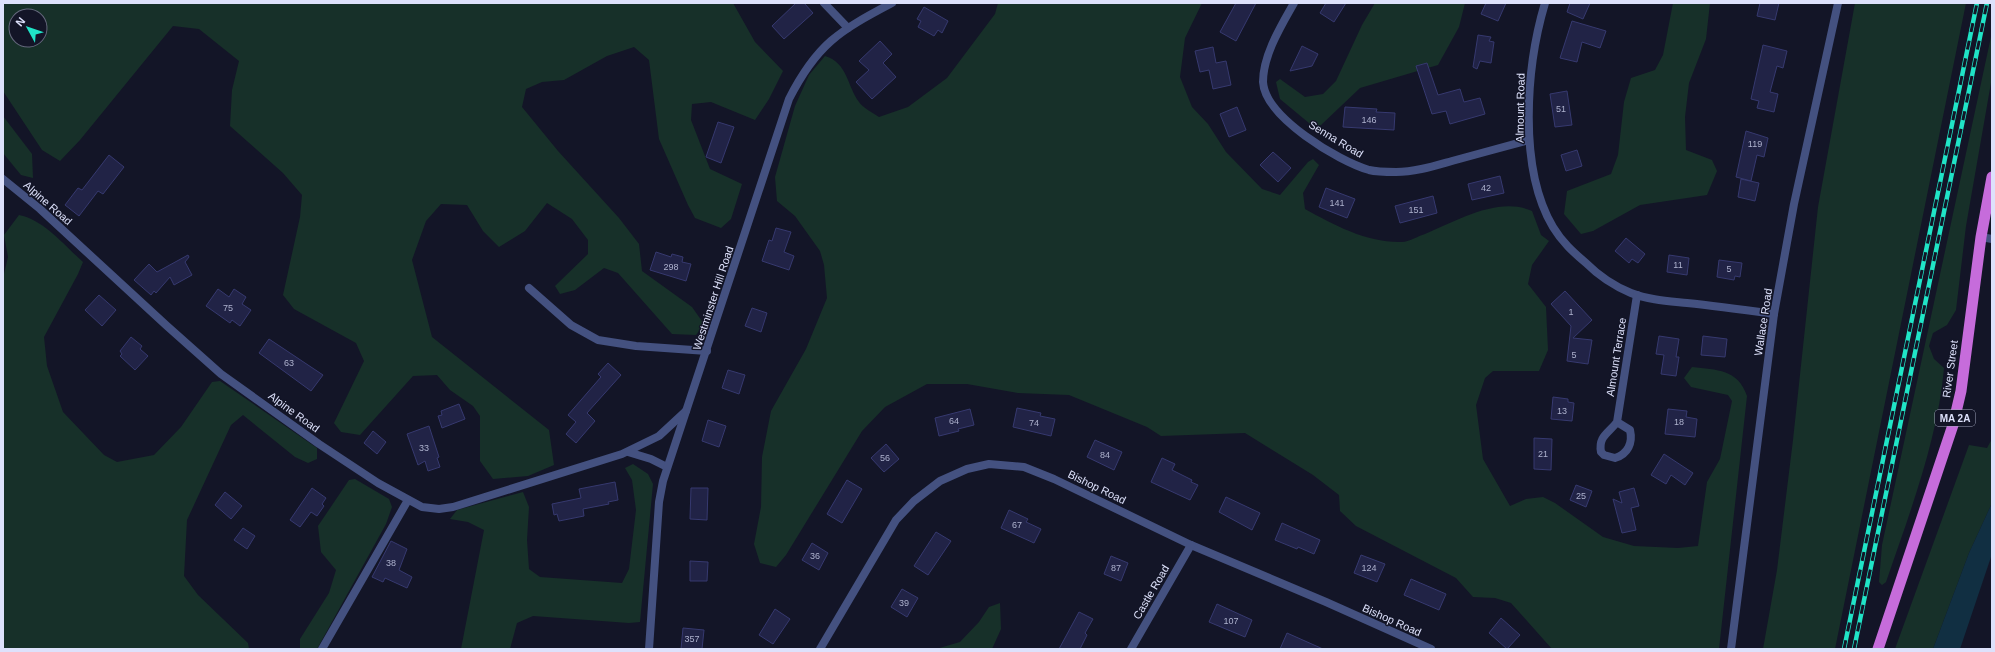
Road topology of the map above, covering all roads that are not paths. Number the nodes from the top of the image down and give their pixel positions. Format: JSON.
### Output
{"nodes":[{"id":1,"x":824,"y":3,"type":"edge"},
{"id":2,"x":892,"y":3,"type":"edge"},
{"id":3,"x":1294,"y":3,"type":"edge"},
{"id":4,"x":1545,"y":3,"type":"edge"},
{"id":5,"x":1838,"y":3,"type":"edge"},
{"id":6,"x":848,"y":28,"type":"junction"},
{"id":7,"x":1528,"y":140,"type":"junction"},
{"id":8,"x":1992,"y":177,"type":"edge"},
{"id":9,"x":3,"y":179,"type":"edge"},
{"id":10,"x":1986,"y":238,"type":"edge"},
{"id":11,"x":529,"y":288,"type":"dead end"},
{"id":12,"x":1637,"y":295,"type":"junction"},
{"id":13,"x":1774,"y":314,"type":"junction"},
{"id":14,"x":707,"y":351,"type":"junction"},
{"id":15,"x":686,"y":411,"type":"junction"},
{"id":16,"x":1617,"y":422,"type":"junction"},
{"id":17,"x":628,"y":452,"type":"junction"},
{"id":18,"x":667,"y":467,"type":"junction"},
{"id":19,"x":408,"y":500,"type":"junction"},
{"id":20,"x":1191,"y":545,"type":"junction"},
{"id":21,"x":322,"y":649,"type":"edge"},
{"id":22,"x":649,"y":649,"type":"edge"},
{"id":23,"x":820,"y":649,"type":"edge"},
{"id":24,"x":1130,"y":649,"type":"edge"},
{"id":25,"x":1431,"y":649,"type":"edge"},
{"id":26,"x":1731,"y":649,"type":"edge"},
{"id":27,"x":1878,"y":649,"type":"edge"}],
"edges":[{"from":1,"to":6,"type":"street"},
{"from":2,"to":6,"type":"street","name":"Westminster Hill Road"},
{"from":3,"to":7,"type":"street","name":"Senna Road"},
{"from":4,"to":7,"type":"street","name":"Almount Road"},
{"from":5,"to":13,"type":"street","name":"Wallace Road"},
{"from":6,"to":14,"type":"street","name":"Westminster Hill Road"},
{"from":7,"to":12,"type":"street","name":"Almount Road"},
{"from":8,"to":10,"type":"highway","name":"River Street","number":"MA 2A"},
{"from":9,"to":19,"type":"street","name":"Alpine Road"},
{"from":10,"to":27,"type":"highway","name":"River Street","number":"MA 2A"},
{"from":11,"to":14,"type":"street"},
{"from":12,"to":13,"type":"street","name":"Almount Road"},
{"from":12,"to":16,"type":"street","name":"Almount Terrace"},
{"from":13,"to":26,"type":"street","name":"Wallace Road"},
{"from":14,"to":15,"type":"street","name":"Westminster Hill Road"},
{"from":15,"to":17,"type":"street","name":"Alpine Road"},
{"from":15,"to":18,"type":"street","name":"Westminster Hill Road"},
{"from":16,"to":16,"type":"street"},
{"from":17,"to":18,"type":"street"},
{"from":17,"to":19,"type":"street","name":"Alpine Road"},
{"from":18,"to":22,"type":"street","name":"Westminster Hill Road"},
{"from":19,"to":21,"type":"street"},
{"from":20,"to":23,"type":"street","name":"Bishop Road"},
{"from":20,"to":24,"type":"street","name":"Castle Road"},
{"from":20,"to":25,"type":"street","name":"Bishop Road"}]}
